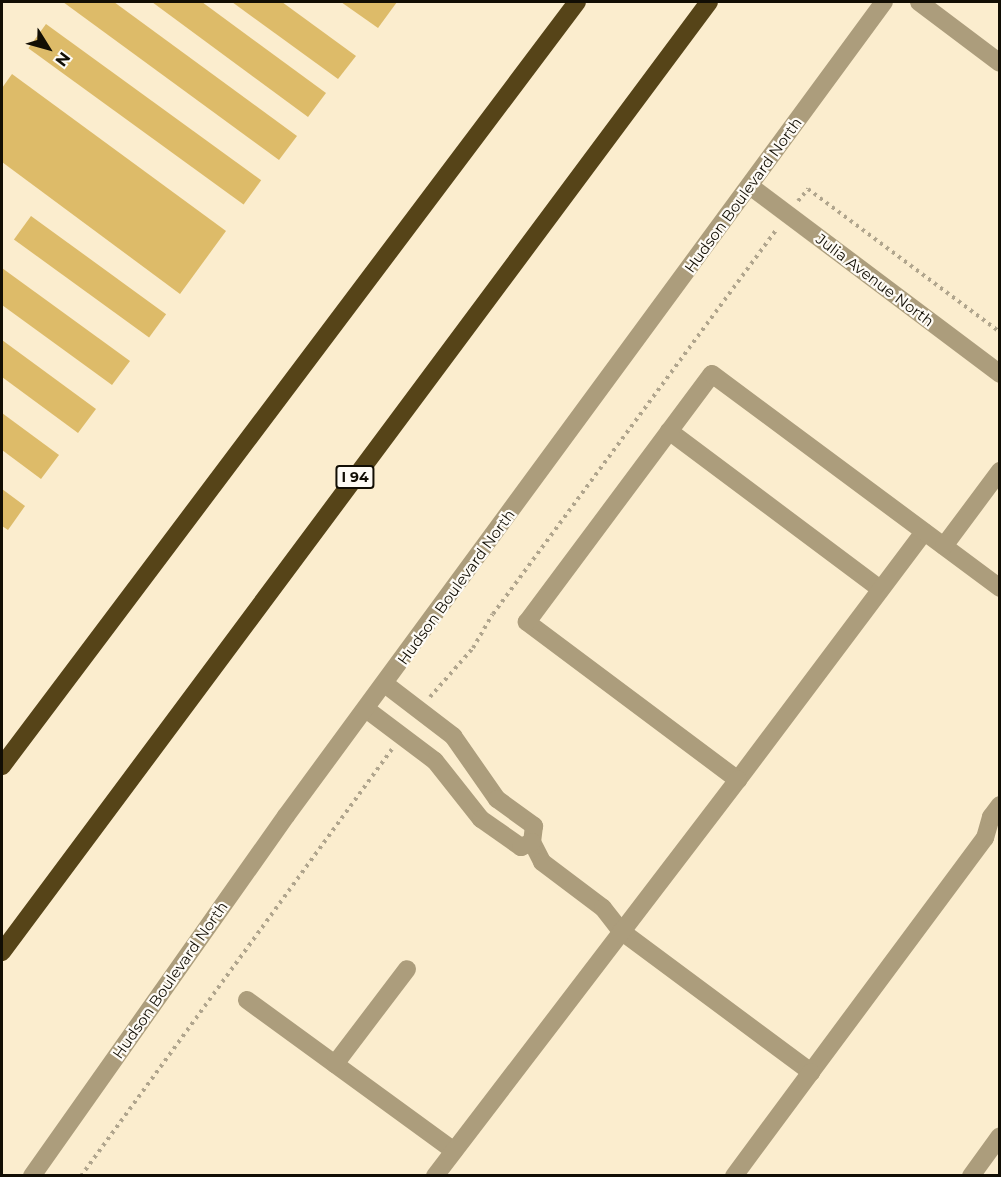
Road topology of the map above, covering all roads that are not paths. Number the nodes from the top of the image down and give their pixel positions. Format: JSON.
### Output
{"nodes":[{"id":1,"x":577,"y":2,"type":"edge"},
{"id":2,"x":710,"y":2,"type":"edge"},
{"id":3,"x":884,"y":2,"type":"edge"},
{"id":4,"x":919,"y":2,"type":"edge"},
{"id":5,"x":999,"y":63,"type":"edge"},
{"id":6,"x":750,"y":186,"type":"junction"},
{"id":7,"x":999,"y":374,"type":"edge"},
{"id":8,"x":669,"y":431,"type":"junction"},
{"id":9,"x":999,"y":471,"type":"edge"},
{"id":10,"x":924,"y":532,"type":"junction"},
{"id":11,"x":944,"y":546,"type":"junction"},
{"id":12,"x":999,"y":588,"type":"edge"},
{"id":13,"x":880,"y":589,"type":"junction"},
{"id":14,"x":385,"y":684,"type":"junction"},
{"id":15,"x":366,"y":710,"type":"junction"},
{"id":16,"x":2,"y":766,"type":"edge"},
{"id":17,"x":738,"y":780,"type":"junction"},
{"id":18,"x":497,"y":799,"type":"junction"},
{"id":19,"x":999,"y":805,"type":"edge"},
{"id":20,"x":481,"y":819,"type":"junction"},
{"id":21,"x":532,"y":842,"type":"junction"},
{"id":22,"x":621,"y":931,"type":"junction"},
{"id":23,"x":2,"y":952,"type":"edge"},
{"id":24,"x":407,"y":969,"type":"dead end"},
{"id":25,"x":247,"y":1000,"type":"dead end"},
{"id":26,"x":335,"y":1064,"type":"junction"},
{"id":27,"x":811,"y":1072,"type":"junction"},
{"id":28,"x":999,"y":1136,"type":"edge"},
{"id":29,"x":454,"y":1151,"type":"junction"},
{"id":30,"x":32,"y":1176,"type":"edge"},
{"id":31,"x":435,"y":1176,"type":"edge"},
{"id":32,"x":734,"y":1176,"type":"edge"},
{"id":33,"x":971,"y":1176,"type":"edge"}],
"edges":[{"from":1,"to":16,"type":"highway"},
{"from":2,"to":23,"type":"highway","number":"I 94"},
{"from":3,"to":6,"type":"street","name":"Hudson Boulevard North"},
{"from":4,"to":5,"type":"street"},
{"from":6,"to":7,"type":"street","name":"Julia Avenue North"},
{"from":6,"to":14,"type":"street","name":"Hudson Boulevard North"},
{"from":8,"to":10,"type":"street"},
{"from":8,"to":13,"type":"street"},
{"from":8,"to":17,"type":"street"},
{"from":9,"to":11,"type":"street"},
{"from":10,"to":11,"type":"street"},
{"from":10,"to":13,"type":"street"},
{"from":11,"to":12,"type":"street"},
{"from":13,"to":17,"type":"street"},
{"from":14,"to":15,"type":"street","name":"Hudson Boulevard North"},
{"from":14,"to":18,"type":"street"},
{"from":15,"to":20,"type":"street"},
{"from":15,"to":30,"type":"street","name":"Hudson Boulevard North"},
{"from":17,"to":22,"type":"street"},
{"from":18,"to":20,"type":"street"},
{"from":18,"to":21,"type":"street"},
{"from":19,"to":27,"type":"street"},
{"from":20,"to":21,"type":"street"},
{"from":21,"to":22,"type":"street"},
{"from":22,"to":27,"type":"street"},
{"from":22,"to":29,"type":"street"},
{"from":24,"to":26,"type":"street"},
{"from":25,"to":26,"type":"street"},
{"from":26,"to":29,"type":"street"},
{"from":27,"to":32,"type":"street"},
{"from":28,"to":33,"type":"street"},
{"from":29,"to":31,"type":"street"}]}
